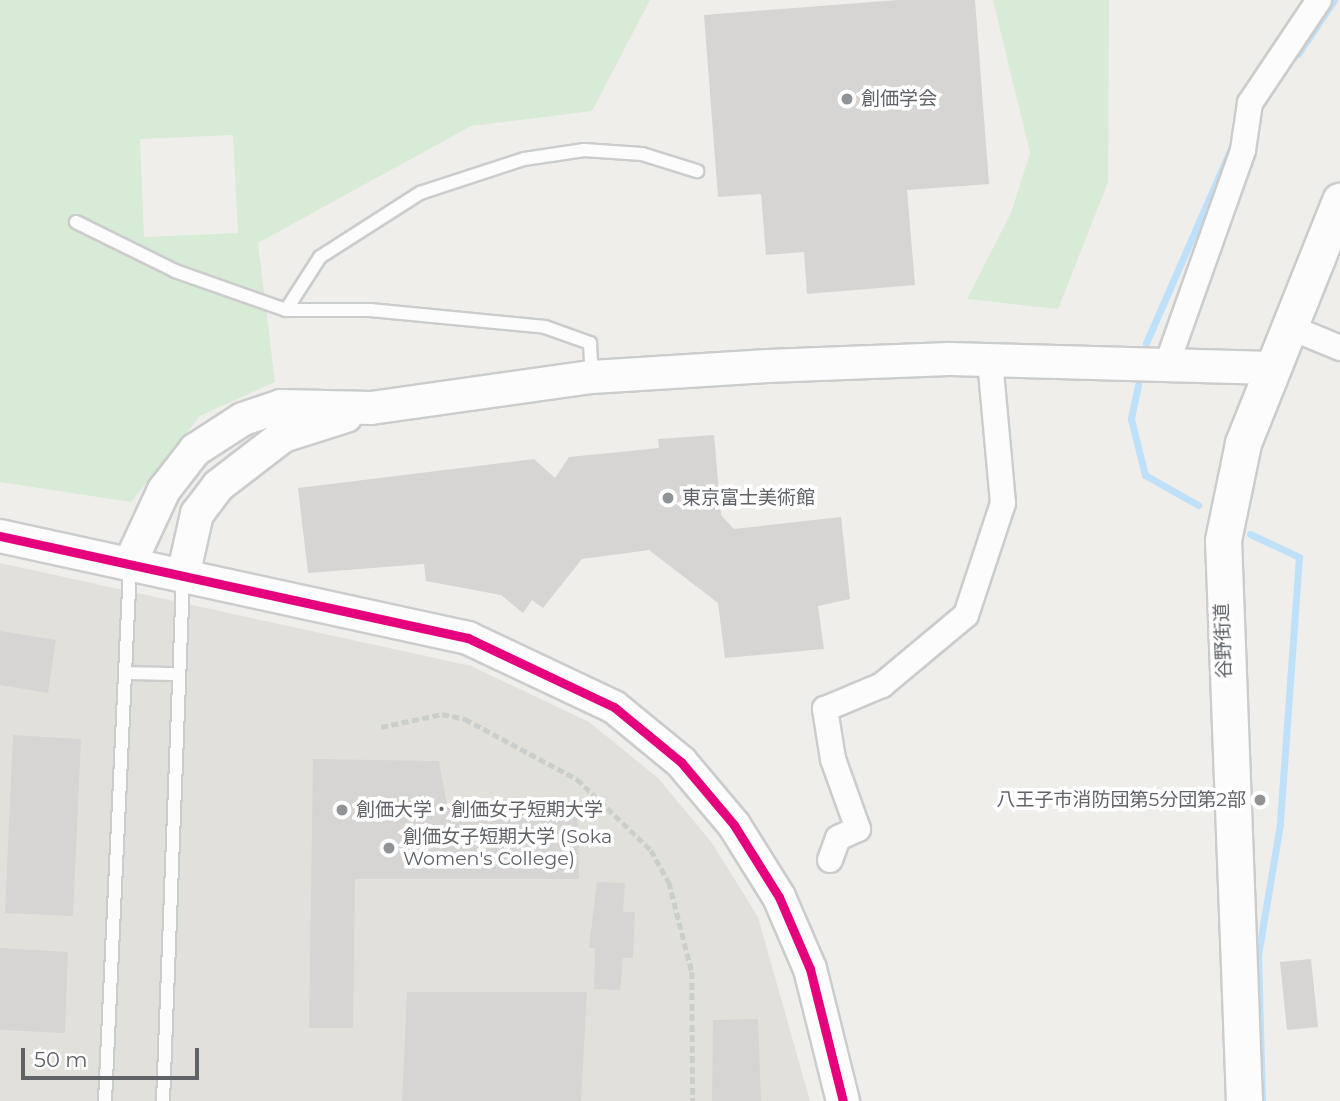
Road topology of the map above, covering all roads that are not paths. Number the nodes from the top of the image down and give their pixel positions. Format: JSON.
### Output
{"nodes":[{"id":1,"x":1319,"y":0,"type":"edge"},
{"id":2,"x":697,"y":171,"type":"dead end"},
{"id":3,"x":1340,"y":201,"type":"edge"},
{"id":4,"x":76,"y":222,"type":"dead end"},
{"id":5,"x":1333,"y":238,"type":"edge"},
{"id":6,"x":286,"y":310,"type":"junction"},
{"id":7,"x":1289,"y":327,"type":"junction"},
{"id":8,"x":1340,"y":348,"type":"edge"},
{"id":9,"x":990,"y":359,"type":"junction"},
{"id":10,"x":1168,"y":360,"type":"junction"},
{"id":11,"x":1273,"y":368,"type":"junction"},
{"id":12,"x":592,"y":377,"type":"junction"},
{"id":13,"x":371,"y":408,"type":"junction"},
{"id":14,"x":0,"y":536,"type":"edge"},
{"id":15,"x":130,"y":562,"type":"junction"},
{"id":16,"x":183,"y":576,"type":"junction"},
{"id":17,"x":127,"y":673,"type":"junction"},
{"id":18,"x":176,"y":674,"type":"junction"},
{"id":19,"x":830,"y":860,"type":"dead end"},
{"id":20,"x":105,"y":1101,"type":"edge"},
{"id":21,"x":163,"y":1101,"type":"edge"},
{"id":22,"x":844,"y":1101,"type":"edge"},
{"id":23,"x":1244,"y":1101,"type":"edge"}],
"edges":[{"from":1,"to":10,"type":"street"},
{"from":2,"to":6,"type":"lane"},
{"from":3,"to":5,"type":"main road","name":"谷野街道"},
{"from":4,"to":6,"type":"lane"},
{"from":5,"to":7,"type":"main road","name":"谷野街道"},
{"from":6,"to":12,"type":"lane"},
{"from":7,"to":8,"type":"street"},
{"from":7,"to":11,"type":"main road","name":"谷野街道"},
{"from":9,"to":10,"type":"street"},
{"from":9,"to":12,"type":"street"},
{"from":9,"to":19,"type":"street"},
{"from":10,"to":11,"type":"street"},
{"from":11,"to":23,"type":"main road","name":"谷野街道"},
{"from":12,"to":13,"type":"street"},
{"from":13,"to":15,"type":"street"},
{"from":13,"to":16,"type":"street"},
{"from":14,"to":15,"type":"street"},
{"from":15,"to":16,"type":"street"},
{"from":15,"to":17,"type":"lane"},
{"from":16,"to":18,"type":"lane"},
{"from":16,"to":22,"type":"street"},
{"from":17,"to":18,"type":"lane"},
{"from":17,"to":20,"type":"lane"},
{"from":18,"to":21,"type":"lane"}]}
